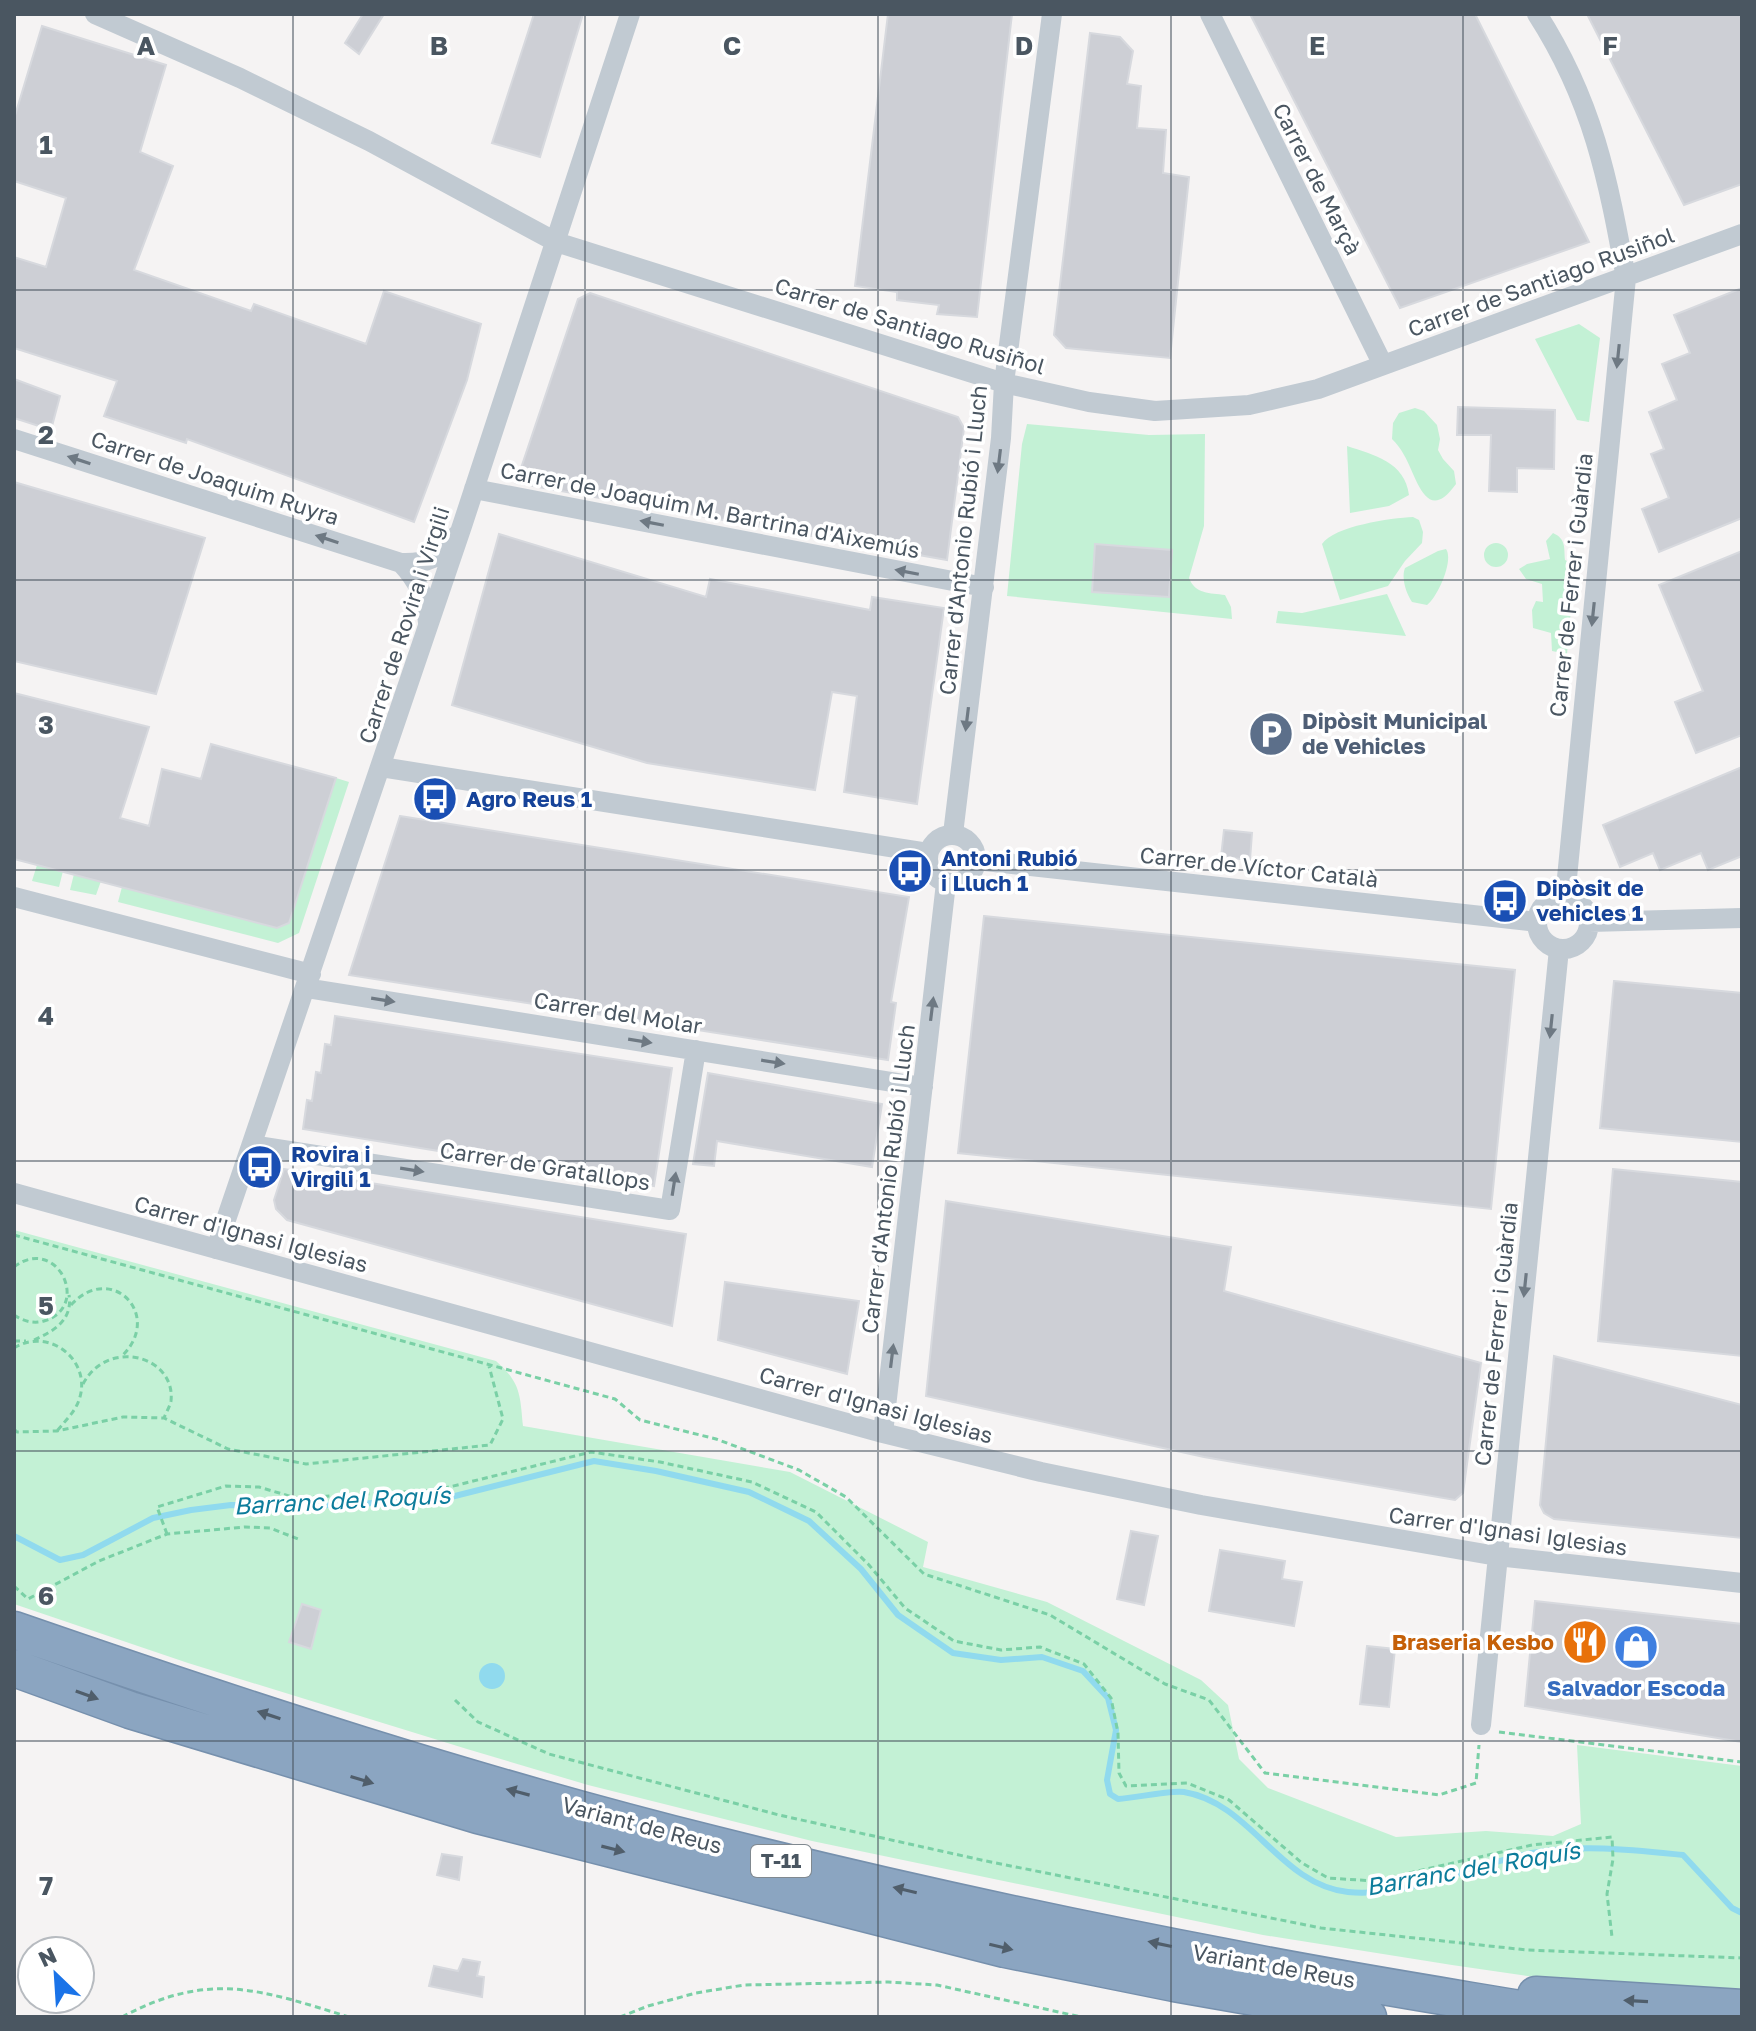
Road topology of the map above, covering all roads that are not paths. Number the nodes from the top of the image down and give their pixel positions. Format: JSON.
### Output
{"nodes":[{"id":1,"x":95,"y":14,"type":"edge"},
{"id":2,"x":630,"y":14,"type":"edge"},
{"id":3,"x":1052,"y":14,"type":"edge"},
{"id":4,"x":1210,"y":14,"type":"edge"},
{"id":5,"x":1537,"y":14,"type":"edge"},
{"id":6,"x":1742,"y":234,"type":"edge"},
{"id":7,"x":556,"y":242,"type":"junction"},
{"id":8,"x":1626,"y":278,"type":"junction"},
{"id":9,"x":1383,"y":365,"type":"junction"},
{"id":10,"x":1004,"y":383,"type":"junction"},
{"id":11,"x":14,"y":439,"type":"edge"},
{"id":12,"x":474,"y":489,"type":"junction"},
{"id":13,"x":462,"y":526,"type":"junction"},
{"id":14,"x":401,"y":563,"type":"junction"},
{"id":15,"x":984,"y":587,"type":"junction"},
{"id":16,"x":428,"y":627,"type":"junction"},
{"id":17,"x":381,"y":767,"type":"junction"},
{"id":18,"x":953,"y":834,"type":"junction"},
{"id":19,"x":928,"y":853,"type":"junction"},
{"id":20,"x":976,"y":860,"type":"junction"},
{"id":21,"x":946,"y":883,"type":"junction"},
{"id":22,"x":14,"y":897,"type":"edge"},
{"id":23,"x":1565,"y":898,"type":"junction"},
{"id":24,"x":1742,"y":918,"type":"edge"},
{"id":25,"x":1537,"y":922,"type":"junction"},
{"id":26,"x":1589,"y":922,"type":"junction"},
{"id":27,"x":1559,"y":949,"type":"junction"},
{"id":28,"x":308,"y":981,"type":"junction"},
{"id":29,"x":696,"y":1050,"type":"junction"},
{"id":30,"x":923,"y":1087,"type":"junction"},
{"id":31,"x":252,"y":1145,"type":"junction"},
{"id":32,"x":14,"y":1193,"type":"edge"},
{"id":33,"x":216,"y":1249,"type":"junction"},
{"id":34,"x":883,"y":1433,"type":"junction"},
{"id":35,"x":1497,"y":1556,"type":"junction"},
{"id":36,"x":1742,"y":1583,"type":"edge"},
{"id":37,"x":14,"y":1630,"type":"edge"},
{"id":38,"x":14,"y":1668,"type":"edge"},
{"id":39,"x":1481,"y":1725,"type":"road end"},
{"id":40,"x":1235,"y":1960,"type":"junction"},
{"id":41,"x":1174,"y":1983,"type":"junction"},
{"id":42,"x":1742,"y":2008,"type":"edge"},
{"id":43,"x":1283,"y":2017,"type":"edge"},
{"id":44,"x":1368,"y":2017,"type":"edge"},
{"id":45,"x":1567,"y":2017,"type":"edge"}],
"edges":[{"from":1,"to":7,"type":"street","name":"Carrer de Santiago Rusiñol"},
{"from":2,"to":7,"type":"street","name":"Carrer de Rovira i Virgili"},
{"from":3,"to":10,"type":"street","name":"Carrer d'Antonio Rubió i Lluch"},
{"from":4,"to":9,"type":"street","name":"Carrer de Marçà"},
{"from":5,"to":8,"type":"street","name":"Carrer de Ferrer i Guàrdia"},
{"from":6,"to":8,"type":"street","name":"Carrer de Santiago Rusiñol"},
{"from":7,"to":10,"type":"street","name":"Carrer de Santiago Rusiñol"},
{"from":7,"to":12,"type":"street","name":"Carrer de Rovira i Virgili"},
{"from":8,"to":9,"type":"street","name":"Carrer de Santiago Rusiñol"},
{"from":8,"to":23,"type":"street","name":"Carrer de Ferrer i Guàrdia","one_way":true},
{"from":9,"to":10,"type":"street","name":"Carrer de Santiago Rusiñol"},
{"from":10,"to":15,"type":"street","name":"Carrer d'Antonio Rubió i Lluch","one_way":true},
{"from":14,"to":11,"type":"street","name":"Carrer de Joaquim Ruyra","one_way":true},
{"from":12,"to":13,"type":"street","name":"Carrer de Rovira i Virgili"},
{"from":15,"to":12,"type":"street","name":"Carrer de Joaquim M. Bartrina d'Aixemús","one_way":true},
{"from":13,"to":14,"type":"street"},
{"from":13,"to":16,"type":"street","name":"Carrer de Rovira i Virgili"},
{"from":14,"to":16,"type":"street"},
{"from":15,"to":18,"type":"street","name":"Carrer d'Antonio Rubió i Lluch","one_way":true},
{"from":16,"to":17,"type":"street","name":"Carrer de Rovira i Virgili"},
{"from":17,"to":19,"type":"street"},
{"from":17,"to":28,"type":"street","name":"Carrer de Rovira i Virgili"},
{"from":18,"to":19,"type":"street"},
{"from":18,"to":20,"type":"street"},
{"from":19,"to":21,"type":"street"},
{"from":20,"to":21,"type":"street"},
{"from":20,"to":25,"type":"street","name":"Carrer de Víctor Català"},
{"from":30,"to":21,"type":"street","name":"Carrer d'Antonio Rubió i Lluch","one_way":true},
{"from":22,"to":28,"type":"street","name":"Carrer del Molar"},
{"from":23,"to":25,"type":"street"},
{"from":23,"to":26,"type":"street"},
{"from":24,"to":26,"type":"street"},
{"from":25,"to":27,"type":"street"},
{"from":26,"to":27,"type":"street"},
{"from":27,"to":35,"type":"street","name":"Carrer de Ferrer i Guàrdia","one_way":true},
{"from":28,"to":29,"type":"street","name":"Carrer del Molar","one_way":true},
{"from":28,"to":31,"type":"street","name":"Carrer de Rovira i Virgili"},
{"from":29,"to":30,"type":"street","name":"Carrer del Molar","one_way":true},
{"from":31,"to":29,"type":"street","name":"Carrer de Gratallops","one_way":true},
{"from":34,"to":30,"type":"street","name":"Carrer d'Antonio Rubió i Lluch","one_way":true},
{"from":31,"to":33,"type":"street","name":"Carrer de Rovira i Virgili"},
{"from":32,"to":33,"type":"street","name":"Carrer d'Ignasi Iglesias"},
{"from":33,"to":34,"type":"street","name":"Carrer d'Ignasi Iglesias"},
{"from":34,"to":35,"type":"street","name":"Carrer d'Ignasi Iglesias"},
{"from":35,"to":36,"type":"street","name":"Carrer d'Ignasi Iglesias"},
{"from":35,"to":39,"type":"street","name":"Carrer de Ferrer i Guàrdia"},
{"from":40,"to":37,"type":"highway","name":"Variant de Reus","number":"T-11","one_way":true},
{"from":38,"to":41,"type":"highway","name":"Variant de Reus","number":"T-11","one_way":true},
{"from":42,"to":40,"type":"highway","one_way":true},
{"from":40,"to":45,"type":"highway","name":"Variant de Reus","number":"T-11"},
{"from":41,"to":43,"type":"highway"},
{"from":41,"to":44,"type":"highway","name":"Variant de Reus","number":"T-11"}]}
